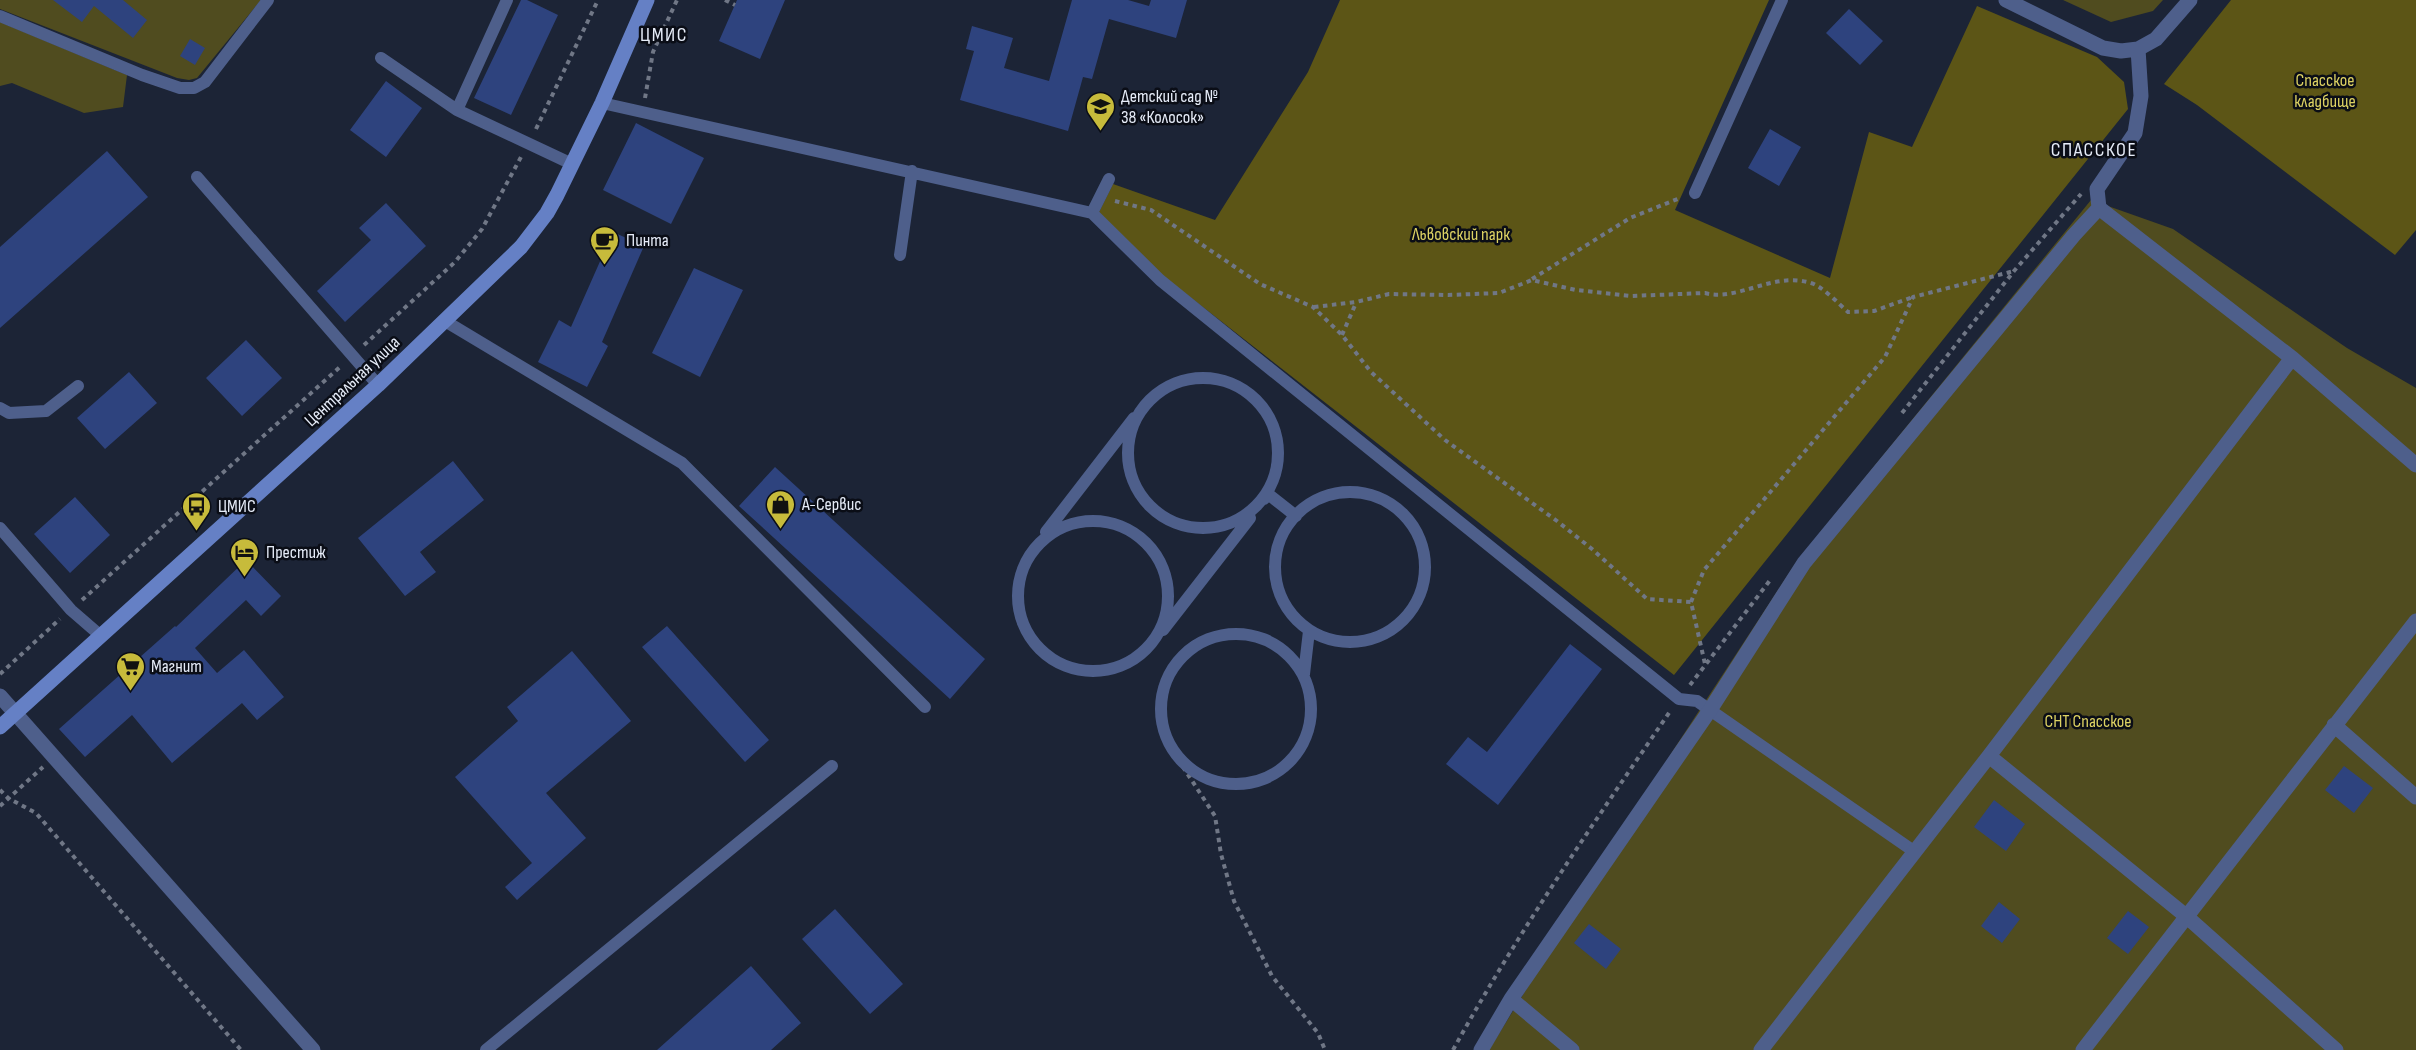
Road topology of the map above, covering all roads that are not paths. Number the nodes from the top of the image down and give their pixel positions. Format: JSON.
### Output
{"nodes":[{"id":1,"x":268,"y":0,"type":"edge"},
{"id":2,"x":507,"y":0,"type":"edge"},
{"id":3,"x":647,"y":0,"type":"edge"},
{"id":4,"x":1782,"y":0,"type":"edge"},
{"id":5,"x":2006,"y":0,"type":"edge"},
{"id":6,"x":2190,"y":0,"type":"edge"},
{"id":7,"x":0,"y":16,"type":"edge"},
{"id":8,"x":2139,"y":49,"type":"junction"},
{"id":9,"x":381,"y":58,"type":"dead end"},
{"id":10,"x":602,"y":103,"type":"junction"},
{"id":11,"x":457,"y":110,"type":"junction"},
{"id":12,"x":572,"y":164,"type":"junction"},
{"id":13,"x":912,"y":171,"type":"junction"},
{"id":14,"x":197,"y":177,"type":"dead end"},
{"id":15,"x":1109,"y":179,"type":"dead end"},
{"id":16,"x":1695,"y":193,"type":"road end"},
{"id":17,"x":2099,"y":208,"type":"junction"},
{"id":18,"x":1092,"y":213,"type":"junction"},
{"id":19,"x":900,"y":255,"type":"dead end"},
{"id":20,"x":445,"y":321,"type":"junction"},
{"id":21,"x":2292,"y":358,"type":"junction"},
{"id":22,"x":378,"y":385,"type":"junction"},
{"id":23,"x":78,"y":386,"type":"dead end"},
{"id":24,"x":0,"y":408,"type":"edge"},
{"id":25,"x":1139,"y":411,"type":"junction"},
{"id":26,"x":2416,"y":465,"type":"edge"},
{"id":27,"x":1268,"y":494,"type":"junction"},
{"id":28,"x":1296,"y":516,"type":"junction"},
{"id":29,"x":0,"y":528,"type":"edge"},
{"id":30,"x":1028,"y":555,"type":"junction"},
{"id":31,"x":2416,"y":621,"type":"edge"},
{"id":32,"x":1309,"y":632,"type":"junction"},
{"id":33,"x":101,"y":636,"type":"junction"},
{"id":34,"x":1157,"y":638,"type":"junction"},
{"id":35,"x":1304,"y":674,"type":"junction"},
{"id":36,"x":0,"y":696,"type":"edge"},
{"id":37,"x":926,"y":707,"type":"dead end"},
{"id":38,"x":1710,"y":710,"type":"junction"},
{"id":39,"x":16,"y":713,"type":"junction"},
{"id":40,"x":2334,"y":725,"type":"junction"},
{"id":41,"x":0,"y":728,"type":"edge"},
{"id":42,"x":1989,"y":756,"type":"junction"},
{"id":43,"x":832,"y":766,"type":"dead end"},
{"id":44,"x":2416,"y":797,"type":"edge"},
{"id":45,"x":1915,"y":852,"type":"junction"},
{"id":46,"x":2186,"y":915,"type":"junction"},
{"id":47,"x":1511,"y":999,"type":"junction"},
{"id":48,"x":313,"y":1050,"type":"edge"},
{"id":49,"x":486,"y":1050,"type":"edge"},
{"id":50,"x":1481,"y":1050,"type":"edge"},
{"id":51,"x":1572,"y":1050,"type":"edge"},
{"id":52,"x":1761,"y":1050,"type":"edge"},
{"id":53,"x":2083,"y":1050,"type":"edge"},
{"id":54,"x":2336,"y":1050,"type":"edge"}],
"edges":[{"from":1,"to":7,"type":"lane"},
{"from":2,"to":11,"type":"lane"},
{"from":3,"to":10,"type":"street","name":"Центральная улица"},
{"from":4,"to":16,"type":"lane"},
{"from":5,"to":8,"type":"street"},
{"from":6,"to":8,"type":"street"},
{"from":8,"to":17,"type":"street"},
{"from":9,"to":11,"type":"lane"},
{"from":10,"to":12,"type":"street","name":"Центральная улица"},
{"from":10,"to":13,"type":"lane"},
{"from":11,"to":12,"type":"lane"},
{"from":12,"to":20,"type":"street","name":"Центральная улица"},
{"from":13,"to":18,"type":"lane"},
{"from":13,"to":19,"type":"lane"},
{"from":14,"to":22,"type":"lane"},
{"from":15,"to":18,"type":"lane"},
{"from":17,"to":21,"type":"street"},
{"from":17,"to":38,"type":"street"},
{"from":18,"to":38,"type":"lane"},
{"from":20,"to":22,"type":"street","name":"Центральная улица"},
{"from":20,"to":37,"type":"lane"},
{"from":21,"to":26,"type":"street"},
{"from":21,"to":42,"type":"street"},
{"from":22,"to":33,"type":"street","name":"Центральная улица"},
{"from":23,"to":24,"type":"lane"},
{"from":25,"to":27,"type":"lane"},
{"from":25,"to":27,"type":"lane"},
{"from":25,"to":30,"type":"lane"},
{"from":27,"to":28,"type":"lane"},
{"from":27,"to":34,"type":"lane"},
{"from":28,"to":32,"type":"lane"},
{"from":28,"to":32,"type":"lane"},
{"from":29,"to":33,"type":"lane"},
{"from":30,"to":34,"type":"lane"},
{"from":30,"to":34,"type":"lane"},
{"from":31,"to":40,"type":"street"},
{"from":32,"to":35,"type":"lane"},
{"from":33,"to":39,"type":"street","name":"Центральная улица"},
{"from":35,"to":35,"type":"lane"},
{"from":36,"to":39,"type":"street"},
{"from":38,"to":45,"type":"lane"},
{"from":38,"to":47,"type":"street"},
{"from":39,"to":41,"type":"street","name":"Центральная улица"},
{"from":39,"to":48,"type":"street"},
{"from":40,"to":44,"type":"street"},
{"from":40,"to":46,"type":"street"},
{"from":42,"to":45,"type":"street"},
{"from":42,"to":46,"type":"street"},
{"from":43,"to":49,"type":"lane"},
{"from":45,"to":52,"type":"street"},
{"from":46,"to":53,"type":"street"},
{"from":46,"to":54,"type":"street"},
{"from":47,"to":50,"type":"street"},
{"from":47,"to":51,"type":"street"}]}
